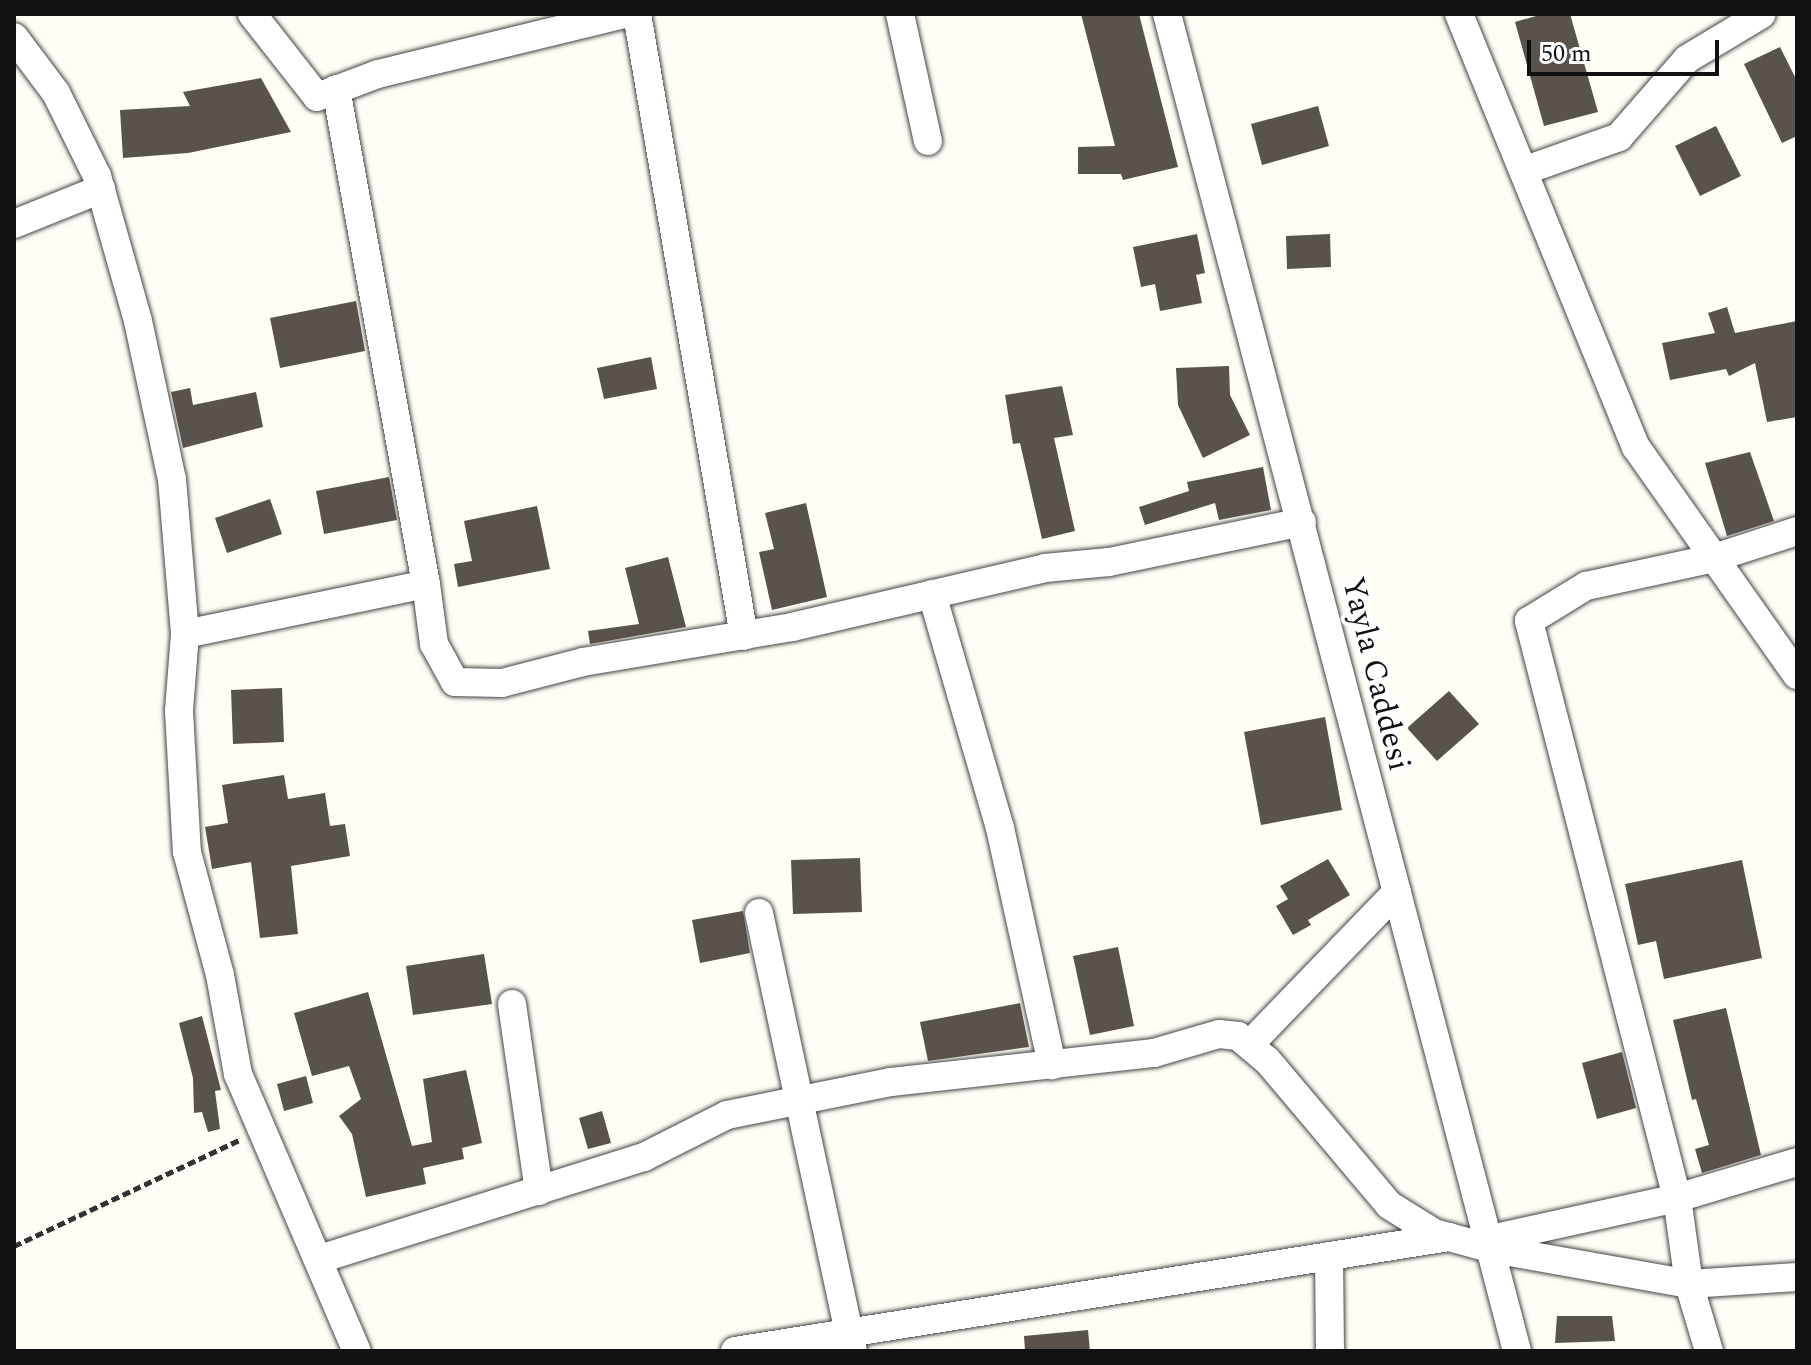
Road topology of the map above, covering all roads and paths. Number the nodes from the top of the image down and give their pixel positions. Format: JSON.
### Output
{"nodes":[{"id":1,"x":252,"y":14,"type":"edge"},
{"id":2,"x":624,"y":14,"type":"edge"},
{"id":3,"x":637,"y":14,"type":"edge"},
{"id":4,"x":900,"y":14,"type":"edge"},
{"id":5,"x":1167,"y":14,"type":"edge"},
{"id":6,"x":1459,"y":14,"type":"edge"},
{"id":7,"x":1762,"y":14,"type":"edge"},
{"id":8,"x":14,"y":37,"type":"edge"},
{"id":9,"x":336,"y":89,"type":"junction"},
{"id":10,"x":928,"y":141,"type":"dead end"},
{"id":11,"x":1526,"y":170,"type":"junction"},
{"id":12,"x":101,"y":189,"type":"junction"},
{"id":13,"x":14,"y":224,"type":"edge"},
{"id":14,"x":1302,"y":522,"type":"junction"},
{"id":15,"x":1797,"y":531,"type":"edge"},
{"id":16,"x":1714,"y":558,"type":"junction"},
{"id":17,"x":426,"y":584,"type":"junction"},
{"id":18,"x":932,"y":594,"type":"junction"},
{"id":19,"x":185,"y":634,"type":"junction"},
{"id":20,"x":744,"y":636,"type":"junction"},
{"id":21,"x":1797,"y":675,"type":"edge"},
{"id":22,"x":1397,"y":892,"type":"junction"},
{"id":23,"x":759,"y":913,"type":"dead end"},
{"id":24,"x":512,"y":1004,"type":"dead end"},
{"id":25,"x":1249,"y":1045,"type":"junction"},
{"id":26,"x":1052,"y":1065,"type":"junction"},
{"id":27,"x":801,"y":1098,"type":"junction"},
{"id":28,"x":264,"y":1129,"type":"junction"},
{"id":29,"x":1797,"y":1162,"type":"edge"},
{"id":30,"x":539,"y":1191,"type":"junction"},
{"id":31,"x":1677,"y":1198,"type":"junction"},
{"id":32,"x":1449,"y":1237,"type":"junction"},
{"id":33,"x":1492,"y":1244,"type":"junction"},
{"id":34,"x":14,"y":1246,"type":"edge"},
{"id":35,"x":1329,"y":1256,"type":"junction"},
{"id":36,"x":320,"y":1259,"type":"junction"},
{"id":37,"x":1797,"y":1277,"type":"edge"},
{"id":38,"x":1689,"y":1284,"type":"junction"},
{"id":39,"x":852,"y":1342,"type":"edge"},
{"id":40,"x":357,"y":1351,"type":"edge"},
{"id":41,"x":735,"y":1351,"type":"edge"},
{"id":42,"x":1330,"y":1351,"type":"edge"},
{"id":43,"x":1517,"y":1351,"type":"edge"},
{"id":44,"x":1709,"y":1351,"type":"edge"}],
"edges":[{"from":1,"to":9,"type":"street"},
{"from":2,"to":9,"type":"street"},
{"from":3,"to":20,"type":"street"},
{"from":4,"to":10,"type":"street"},
{"from":5,"to":14,"type":"street","name":"Yayla Caddesi"},
{"from":6,"to":11,"type":"street"},
{"from":7,"to":11,"type":"street"},
{"from":8,"to":12,"type":"street"},
{"from":9,"to":17,"type":"street"},
{"from":11,"to":16,"type":"street"},
{"from":12,"to":13,"type":"street"},
{"from":12,"to":19,"type":"street"},
{"from":14,"to":18,"type":"street"},
{"from":14,"to":22,"type":"street","name":"Yayla Caddesi"},
{"from":15,"to":16,"type":"street"},
{"from":16,"to":21,"type":"street"},
{"from":16,"to":31,"type":"street"},
{"from":17,"to":19,"type":"street"},
{"from":17,"to":20,"type":"street"},
{"from":18,"to":20,"type":"street"},
{"from":18,"to":26,"type":"street"},
{"from":19,"to":28,"type":"street"},
{"from":22,"to":25,"type":"street"},
{"from":22,"to":33,"type":"street","name":"Yayla Caddesi"},
{"from":23,"to":27,"type":"street"},
{"from":24,"to":30,"type":"street"},
{"from":25,"to":26,"type":"street"},
{"from":25,"to":32,"type":"street"},
{"from":26,"to":27,"type":"street"},
{"from":27,"to":30,"type":"street"},
{"from":27,"to":39,"type":"street"},
{"from":28,"to":34,"type":"path"},
{"from":28,"to":36,"type":"street"},
{"from":29,"to":31,"type":"street"},
{"from":30,"to":36,"type":"street"},
{"from":31,"to":33,"type":"street"},
{"from":31,"to":38,"type":"street"},
{"from":32,"to":33,"type":"street"},
{"from":32,"to":35,"type":"street"},
{"from":33,"to":38,"type":"street"},
{"from":33,"to":43,"type":"street","name":"Yayla Caddesi"},
{"from":35,"to":39,"type":"street"},
{"from":35,"to":42,"type":"street"},
{"from":36,"to":40,"type":"street"},
{"from":37,"to":38,"type":"street"},
{"from":38,"to":44,"type":"street"},
{"from":39,"to":41,"type":"street"}]}
